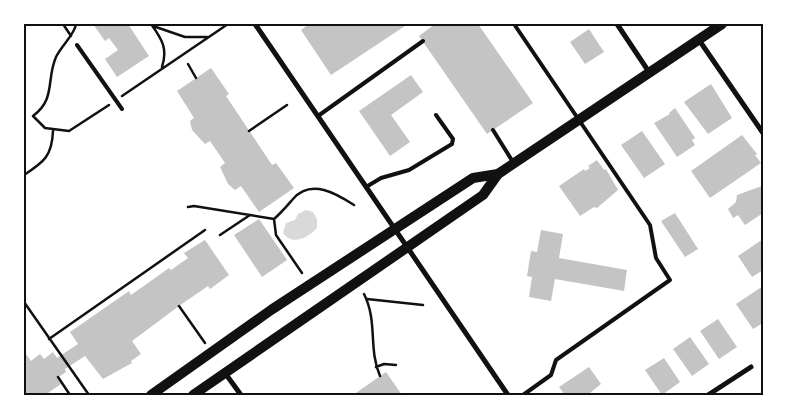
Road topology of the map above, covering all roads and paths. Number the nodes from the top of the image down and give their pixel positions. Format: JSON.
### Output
{"nodes":[{"id":1,"x":62,"y":24,"type":"edge"},
{"id":2,"x":76,"y":24,"type":"edge"},
{"id":3,"x":514,"y":24,"type":"edge"},
{"id":4,"x":617,"y":24,"type":"edge"},
{"id":5,"x":722,"y":24,"type":"edge"},
{"id":6,"x":152,"y":25,"type":"edge"},
{"id":7,"x":258,"y":25,"type":"edge"},
{"id":8,"x":70,"y":36,"type":"junction"},
{"id":9,"x":208,"y":37,"type":"dead end"},
{"id":10,"x":699,"y":39,"type":"junction"},
{"id":11,"x":423,"y":42,"type":"dead end"},
{"id":12,"x":77,"y":45,"type":"joint"},
{"id":13,"x":188,"y":64,"type":"dead end"},
{"id":14,"x":162,"y":69,"type":"dead end"},
{"id":15,"x":649,"y":72,"type":"junction"},
{"id":16,"x":196,"y":78,"type":"dead end"},
{"id":17,"x":287,"y":105,"type":"dead end"},
{"id":18,"x":122,"y":109,"type":"dead end"},
{"id":19,"x":436,"y":115,"type":"dead end"},
{"id":20,"x":318,"y":116,"type":"junction"},
{"id":21,"x":580,"y":120,"type":"junction"},
{"id":22,"x":493,"y":130,"type":"dead end"},
{"id":23,"x":53,"y":131,"type":"dead end"},
{"id":24,"x":249,"y":131,"type":"dead end"},
{"id":25,"x":763,"y":133,"type":"edge"},
{"id":26,"x":24,"y":154,"type":"edge"},
{"id":27,"x":24,"y":158,"type":"edge"},
{"id":28,"x":514,"y":163,"type":"junction"},
{"id":29,"x":498,"y":174,"type":"junction"},
{"id":30,"x":24,"y":175,"type":"edge"},
{"id":31,"x":366,"y":188,"type":"junction"},
{"id":32,"x":354,"y":205,"type":"dead end"},
{"id":33,"x":188,"y":207,"type":"dead end"},
{"id":34,"x":251,"y":214,"type":"junction"},
{"id":35,"x":274,"y":219,"type":"junction"},
{"id":36,"x":394,"y":229,"type":"junction"},
{"id":37,"x":205,"y":230,"type":"dead end"},
{"id":38,"x":220,"y":235,"type":"dead end"},
{"id":39,"x":407,"y":248,"type":"junction"},
{"id":40,"x":302,"y":273,"type":"dead end"},
{"id":41,"x":364,"y":294,"type":"dead end"},
{"id":42,"x":367,"y":299,"type":"junction"},
{"id":43,"x":24,"y":302,"type":"edge"},
{"id":44,"x":423,"y":305,"type":"dead end"},
{"id":45,"x":180,"y":306,"type":"dead end"},
{"id":46,"x":49,"y":338,"type":"junction"},
{"id":47,"x":206,"y":344,"type":"dead end"},
{"id":48,"x":396,"y":365,"type":"dead end"},
{"id":49,"x":376,"y":367,"type":"junction"},
{"id":50,"x":751,"y":367,"type":"dead end"},
{"id":51,"x":225,"y":373,"type":"junction"},
{"id":52,"x":380,"y":376,"type":"dead end"},
{"id":53,"x":58,"y":377,"type":"dead end"},
{"id":54,"x":70,"y":395,"type":"edge"},
{"id":55,"x":89,"y":395,"type":"edge"},
{"id":56,"x":151,"y":395,"type":"edge"},
{"id":57,"x":193,"y":395,"type":"edge"},
{"id":58,"x":241,"y":395,"type":"edge"},
{"id":59,"x":508,"y":395,"type":"edge"},
{"id":60,"x":523,"y":395,"type":"edge"},
{"id":61,"x":708,"y":395,"type":"edge"}],
"edges":[{"from":1,"to":8,"type":"path"},
{"from":2,"to":8,"type":"path"},
{"from":3,"to":21,"type":"lane"},
{"from":4,"to":15,"type":"street"},
{"from":5,"to":10,"type":"main road"},
{"from":6,"to":9,"type":"path"},
{"from":6,"to":14,"type":"path"},
{"from":7,"to":20,"type":"street"},
{"from":8,"to":12,"type":"path"},
{"from":10,"to":15,"type":"main road"},
{"from":10,"to":25,"type":"street"},
{"from":11,"to":20,"type":"lane"},
{"from":12,"to":18,"type":"lane"},
{"from":13,"to":16,"type":"path"},
{"from":15,"to":21,"type":"main road"},
{"from":17,"to":24,"type":"path"},
{"from":19,"to":31,"type":"lane"},
{"from":20,"to":31,"type":"street"},
{"from":21,"to":28,"type":"main road"},
{"from":21,"to":60,"type":"lane"},
{"from":22,"to":28,"type":"lane"},
{"from":23,"to":30,"type":"path"},
{"from":26,"to":27,"type":"path"},
{"from":28,"to":29,"type":"main road"},
{"from":29,"to":36,"type":"main road"},
{"from":29,"to":39,"type":"main road"},
{"from":31,"to":36,"type":"street"},
{"from":32,"to":35,"type":"path"},
{"from":33,"to":34,"type":"path"},
{"from":34,"to":35,"type":"path"},
{"from":34,"to":38,"type":"path"},
{"from":35,"to":40,"type":"path"},
{"from":36,"to":39,"type":"street"},
{"from":36,"to":56,"type":"main road"},
{"from":37,"to":46,"type":"path"},
{"from":39,"to":51,"type":"main road"},
{"from":39,"to":59,"type":"street"},
{"from":41,"to":42,"type":"path"},
{"from":42,"to":44,"type":"path"},
{"from":42,"to":49,"type":"path"},
{"from":43,"to":46,"type":"path"},
{"from":45,"to":47,"type":"path"},
{"from":46,"to":55,"type":"path"},
{"from":48,"to":49,"type":"path"},
{"from":49,"to":52,"type":"path"},
{"from":50,"to":61,"type":"street"},
{"from":51,"to":57,"type":"main road"},
{"from":51,"to":58,"type":"street"},
{"from":53,"to":54,"type":"path"}]}
